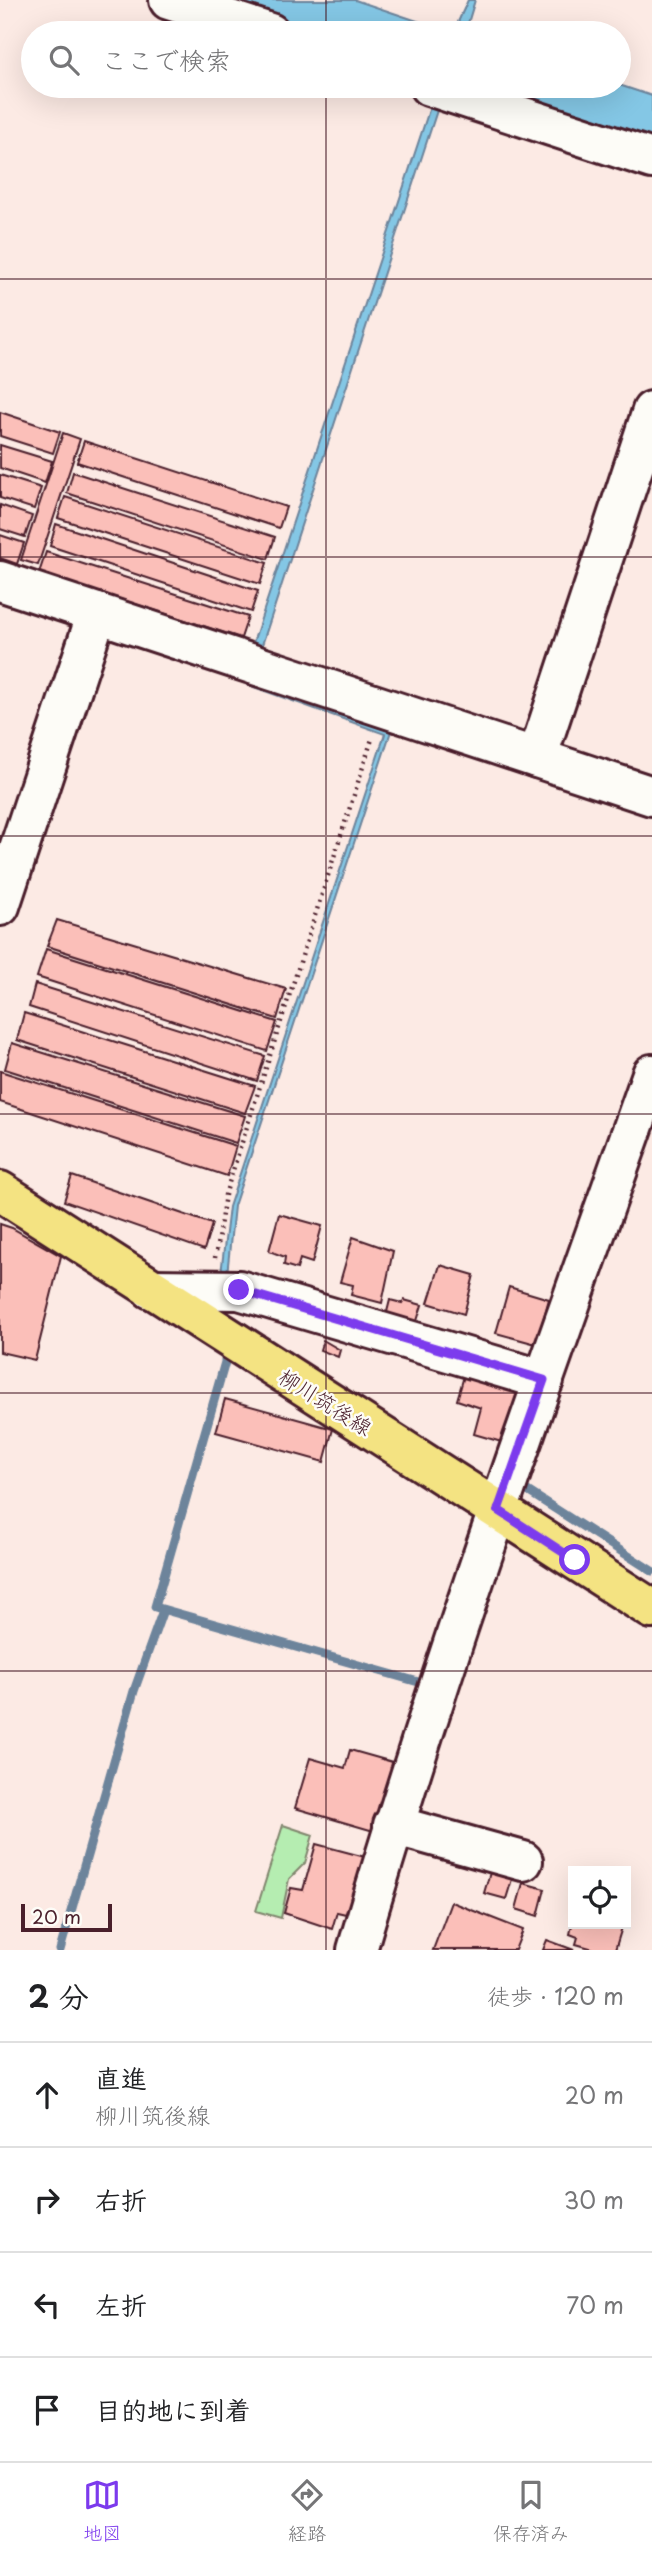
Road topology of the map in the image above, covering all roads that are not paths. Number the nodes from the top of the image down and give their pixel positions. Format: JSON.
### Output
{"nodes":[{"id":1,"x":169,"y":0,"type":"edge"},
{"id":2,"x":233,"y":21,"type":"edge"},
{"id":3,"x":466,"y":98,"type":"edge"},
{"id":4,"x":652,"y":159,"type":"edge"},
{"id":5,"x":652,"y":411,"type":"edge"},
{"id":6,"x":0,"y":581,"type":"edge"},
{"id":7,"x":97,"y":613,"type":"junction"},
{"id":8,"x":537,"y":758,"type":"junction"},
{"id":9,"x":652,"y":796,"type":"edge"},
{"id":10,"x":0,"y":906,"type":"edge"},
{"id":11,"x":652,"y":1074,"type":"edge"},
{"id":12,"x":0,"y":1191,"type":"edge"},
{"id":13,"x":151,"y":1289,"type":"junction"},
{"id":14,"x":544,"y":1380,"type":"junction"},
{"id":15,"x":498,"y":1510,"type":"junction"},
{"id":16,"x":652,"y":1609,"type":"edge"},
{"id":17,"x":393,"y":1825,"type":"junction"},
{"id":18,"x":523,"y":1861,"type":"dead end"},
{"id":19,"x":357,"y":1950,"type":"edge"}],
"edges":[{"from":1,"to":2,"type":"street"},
{"from":3,"to":4,"type":"street"},
{"from":5,"to":8,"type":"street"},
{"from":6,"to":7,"type":"street"},
{"from":7,"to":8,"type":"street"},
{"from":7,"to":10,"type":"street"},
{"from":8,"to":9,"type":"street"},
{"from":11,"to":14,"type":"street"},
{"from":12,"to":13,"type":"main road","name":"柳川筑後線"},
{"from":13,"to":14,"type":"street"},
{"from":13,"to":15,"type":"main road","name":"柳川筑後線"},
{"from":14,"to":15,"type":"street"},
{"from":15,"to":16,"type":"main road","name":"柳川筑後線"},
{"from":15,"to":17,"type":"street"},
{"from":17,"to":18,"type":"street"},
{"from":17,"to":19,"type":"street"}]}
